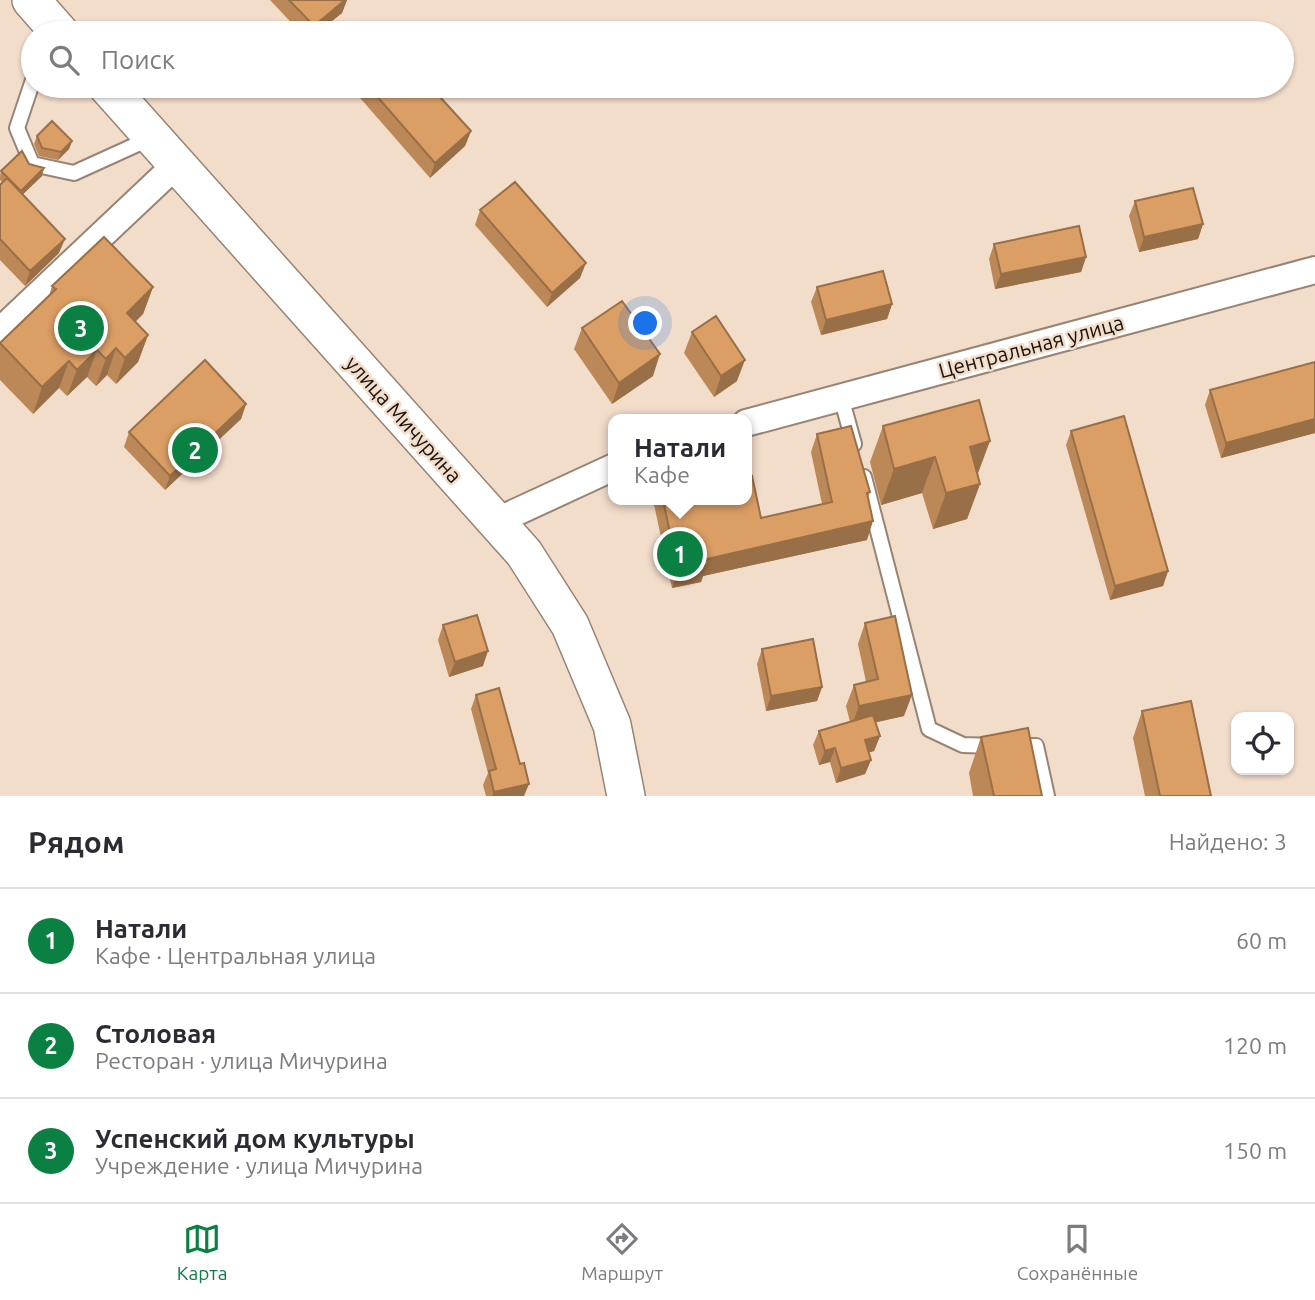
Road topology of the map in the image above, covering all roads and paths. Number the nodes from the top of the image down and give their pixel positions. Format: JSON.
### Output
{"nodes":[{"id":1,"x":31,"y":0,"type":"edge"},
{"id":2,"x":48,"y":21,"type":"edge"},
{"id":3,"x":27,"y":98,"type":"edge"},
{"id":4,"x":118,"y":98,"type":"edge"},
{"id":5,"x":153,"y":137,"type":"junction"},
{"id":6,"x":177,"y":164,"type":"junction"},
{"id":7,"x":1315,"y":270,"type":"edge"},
{"id":8,"x":0,"y":331,"type":"edge"},
{"id":9,"x":841,"y":397,"type":"junction"},
{"id":10,"x":752,"y":422,"type":"edge"},
{"id":11,"x":608,"y":470,"type":"edge"},
{"id":12,"x":496,"y":522,"type":"junction"},
{"id":13,"x":626,"y":796,"type":"edge"},
{"id":14,"x":1047,"y":796,"type":"edge"}],
"edges":[{"from":1,"to":2,"type":"main road"},
{"from":3,"to":5,"type":"lane"},
{"from":4,"to":5,"type":"main road","name":"улица Мичурина"},
{"from":5,"to":6,"type":"main road","name":"улица Мичурина"},
{"from":6,"to":8,"type":"street"},
{"from":6,"to":12,"type":"main road","name":"улица Мичурина"},
{"from":7,"to":9,"type":"street","name":"Центральная улица"},
{"from":9,"to":10,"type":"street","name":"Центральная улица"},
{"from":9,"to":14,"type":"lane"},
{"from":11,"to":12,"type":"street"},
{"from":12,"to":13,"type":"main road","name":"улица Мичурина"}]}
